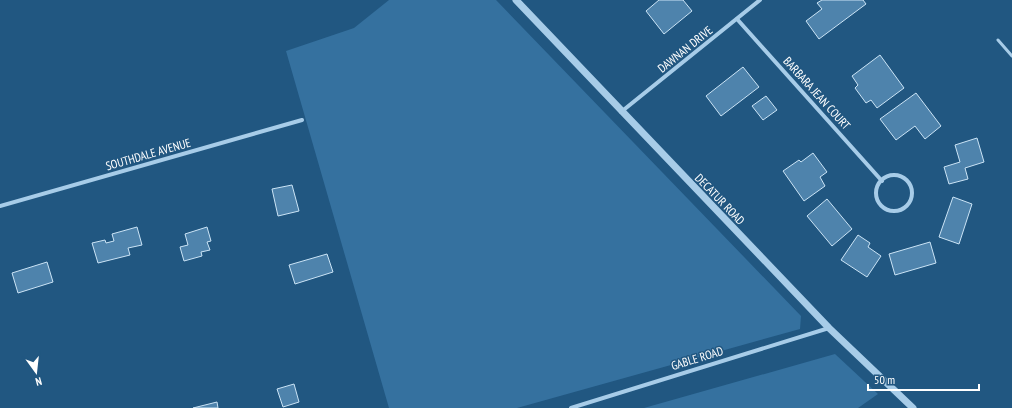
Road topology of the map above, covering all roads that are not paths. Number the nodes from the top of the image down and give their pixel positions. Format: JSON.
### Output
{"nodes":[{"id":1,"x":516,"y":0,"type":"edge"},
{"id":2,"x":760,"y":0,"type":"edge"},
{"id":3,"x":738,"y":19,"type":"junction"},
{"id":4,"x":998,"y":40,"type":"dead end"},
{"id":5,"x":1012,"y":56,"type":"edge"},
{"id":6,"x":621,"y":112,"type":"junction"},
{"id":7,"x":302,"y":120,"type":"dead end"},
{"id":8,"x":882,"y":181,"type":"junction"},
{"id":9,"x":0,"y":206,"type":"edge"},
{"id":10,"x":829,"y":328,"type":"junction"},
{"id":11,"x":571,"y":408,"type":"edge"},
{"id":12,"x":913,"y":408,"type":"edge"}],
"edges":[{"from":1,"to":6,"type":"street","name":"DECATUR ROAD"},
{"from":2,"to":3,"type":"street","name":"DAWNAN DRIVE"},
{"from":3,"to":6,"type":"street","name":"DAWNAN DRIVE"},
{"from":3,"to":8,"type":"street","name":"BARBARA JEAN COURT"},
{"from":4,"to":5,"type":"lane"},
{"from":6,"to":10,"type":"street","name":"DECATUR ROAD"},
{"from":7,"to":9,"type":"street","name":"SOUTHDALE AVENUE"},
{"from":8,"to":8,"type":"street"},
{"from":10,"to":11,"type":"street","name":"GABLE ROAD"},
{"from":10,"to":12,"type":"street","name":"DECATUR ROAD"}]}
